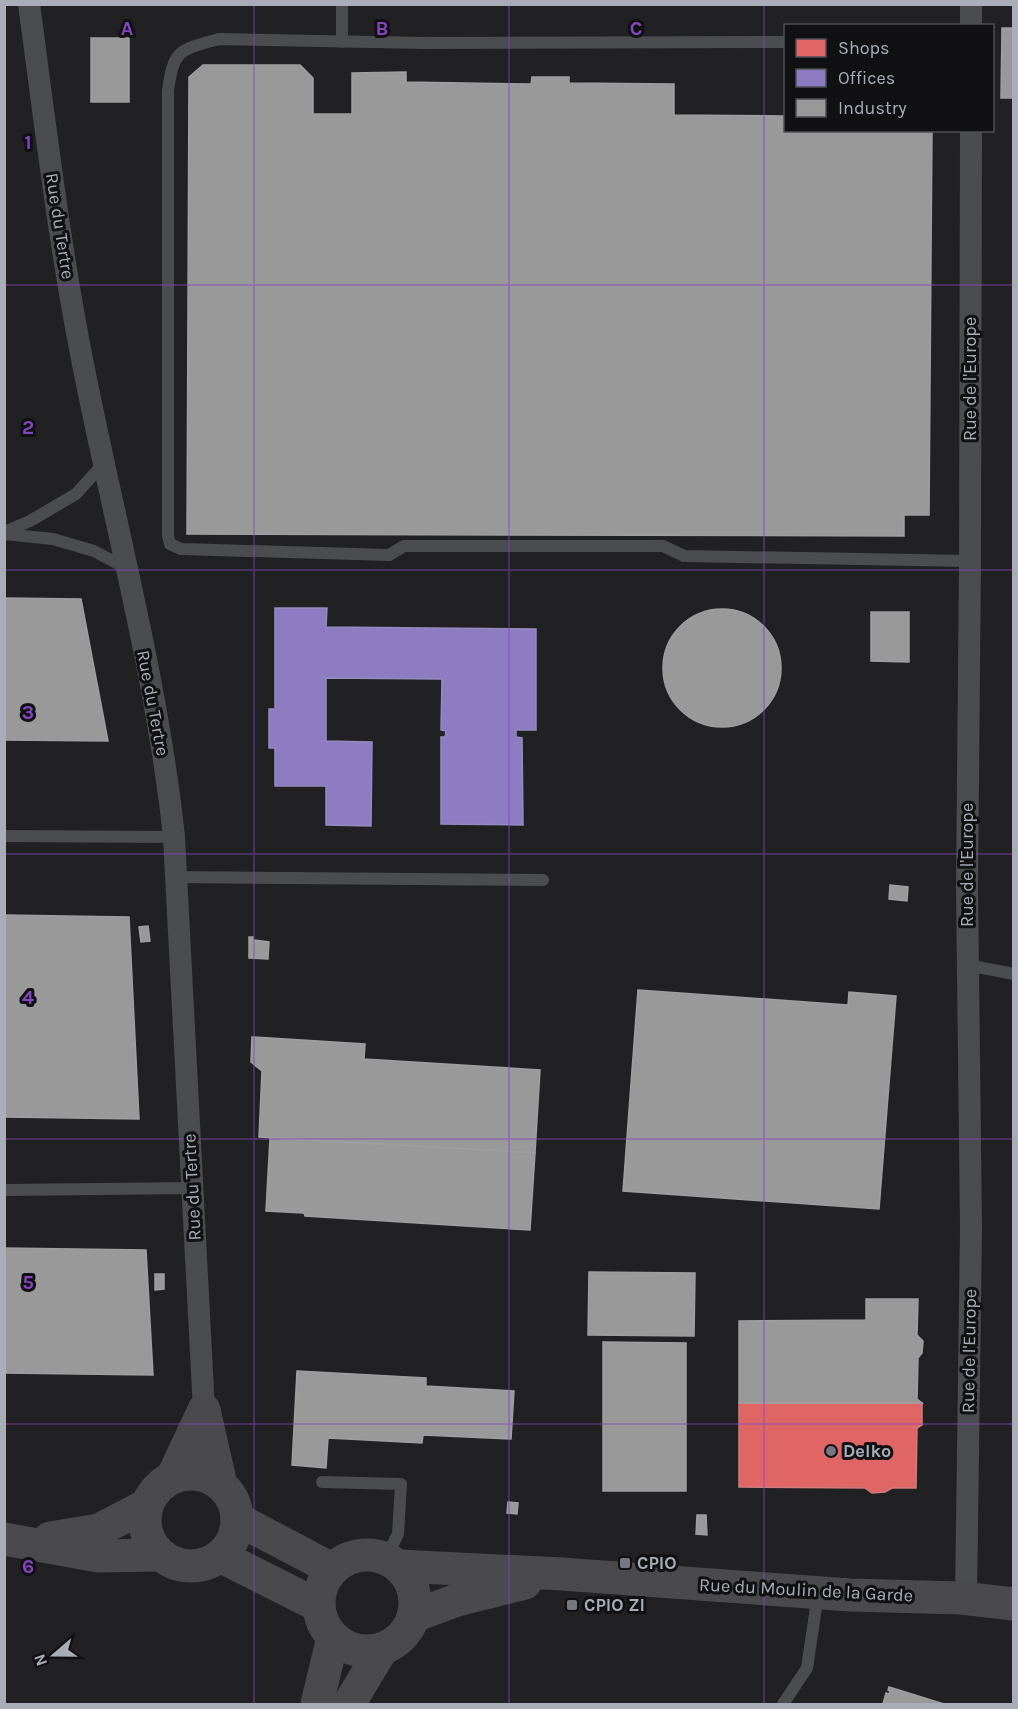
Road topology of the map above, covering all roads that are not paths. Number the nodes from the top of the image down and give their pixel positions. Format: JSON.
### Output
{"nodes":[{"id":1,"x":29,"y":4,"type":"edge"},
{"id":2,"x":342,"y":4,"type":"edge"},
{"id":3,"x":971,"y":4,"type":"edge"},
{"id":4,"x":971,"y":24,"type":"edge"},
{"id":5,"x":342,"y":42,"type":"junction"},
{"id":6,"x":784,"y":42,"type":"edge"},
{"id":7,"x":971,"y":132,"type":"edge"},
{"id":8,"x":104,"y":464,"type":"junction"},
{"id":9,"x":4,"y":533,"type":"edge"},
{"id":10,"x":970,"y":561,"type":"junction"},
{"id":11,"x":126,"y":568,"type":"junction"},
{"id":12,"x":4,"y":836,"type":"edge"},
{"id":13,"x":174,"y":837,"type":"junction"},
{"id":14,"x":176,"y":877,"type":"junction"},
{"id":15,"x":543,"y":880,"type":"dead end"},
{"id":16,"x":968,"y":965,"type":"junction"},
{"id":17,"x":1014,"y":974,"type":"edge"},
{"id":18,"x":192,"y":1188,"type":"junction"},
{"id":19,"x":4,"y":1190,"type":"edge"},
{"id":20,"x":204,"y":1410,"type":"junction"},
{"id":21,"x":172,"y":1478,"type":"junction"},
{"id":22,"x":322,"y":1482,"type":"dead end"},
{"id":23,"x":221,"y":1485,"type":"junction"},
{"id":24,"x":147,"y":1505,"type":"junction"},
{"id":25,"x":237,"y":1519,"type":"junction"},
{"id":26,"x":13,"y":1541,"type":"edge"},
{"id":27,"x":162,"y":1555,"type":"junction"},
{"id":28,"x":220,"y":1556,"type":"junction"},
{"id":29,"x":392,"y":1562,"type":"junction"},
{"id":30,"x":332,"y":1569,"type":"junction"},
{"id":31,"x":562,"y":1574,"type":"junction"},
{"id":32,"x":819,"y":1593,"type":"junction"},
{"id":33,"x":966,"y":1600,"type":"junction"},
{"id":34,"x":1014,"y":1604,"type":"edge"},
{"id":35,"x":319,"y":1606,"type":"junction"},
{"id":36,"x":414,"y":1616,"type":"junction"},
{"id":37,"x":333,"y":1637,"type":"junction"},
{"id":38,"x":382,"y":1648,"type":"junction"},
{"id":39,"x":316,"y":1704,"type":"edge"},
{"id":40,"x":349,"y":1704,"type":"edge"},
{"id":41,"x":783,"y":1704,"type":"edge"}],
"edges":[{"from":1,"to":8,"type":"street","name":"Rue du Tertre"},
{"from":2,"to":5,"type":"lane"},
{"from":3,"to":4,"type":"street"},
{"from":5,"to":6,"type":"lane"},
{"from":5,"to":10,"type":"lane"},
{"from":7,"to":10,"type":"street","name":"Rue de l'Europe"},
{"from":8,"to":9,"type":"lane"},
{"from":8,"to":11,"type":"street","name":"Rue du Tertre"},
{"from":9,"to":11,"type":"lane"},
{"from":10,"to":16,"type":"street","name":"Rue de l'Europe"},
{"from":11,"to":13,"type":"street","name":"Rue du Tertre"},
{"from":12,"to":13,"type":"lane"},
{"from":13,"to":14,"type":"street","name":"Rue du Tertre"},
{"from":14,"to":15,"type":"lane"},
{"from":14,"to":18,"type":"street","name":"Rue du Tertre"},
{"from":16,"to":17,"type":"lane"},
{"from":16,"to":33,"type":"street","name":"Rue de l'Europe"},
{"from":18,"to":19,"type":"lane"},
{"from":18,"to":20,"type":"street","name":"Rue du Tertre"},
{"from":20,"to":21,"type":"main road"},
{"from":20,"to":23,"type":"main road"},
{"from":21,"to":23,"type":"main road"},
{"from":21,"to":24,"type":"main road"},
{"from":22,"to":29,"type":"lane"},
{"from":23,"to":25,"type":"main road"},
{"from":24,"to":26,"type":"main road"},
{"from":24,"to":27,"type":"main road"},
{"from":25,"to":28,"type":"main road"},
{"from":25,"to":30,"type":"main road"},
{"from":26,"to":27,"type":"main road"},
{"from":27,"to":28,"type":"main road"},
{"from":28,"to":35,"type":"main road"},
{"from":29,"to":30,"type":"main road"},
{"from":29,"to":31,"type":"main road","name":"Rue du Moulin de la Garde"},
{"from":29,"to":36,"type":"main road"},
{"from":30,"to":35,"type":"main road"},
{"from":31,"to":32,"type":"main road","name":"Rue du Moulin de la Garde"},
{"from":31,"to":36,"type":"main road"},
{"from":32,"to":33,"type":"main road","name":"Rue du Moulin de la Garde"},
{"from":32,"to":41,"type":"lane"},
{"from":33,"to":34,"type":"main road","name":"Rue du Moulin de la Garde"},
{"from":35,"to":37,"type":"main road"},
{"from":36,"to":38,"type":"main road"},
{"from":37,"to":38,"type":"main road"},
{"from":37,"to":39,"type":"main road"},
{"from":38,"to":40,"type":"main road"}]}
